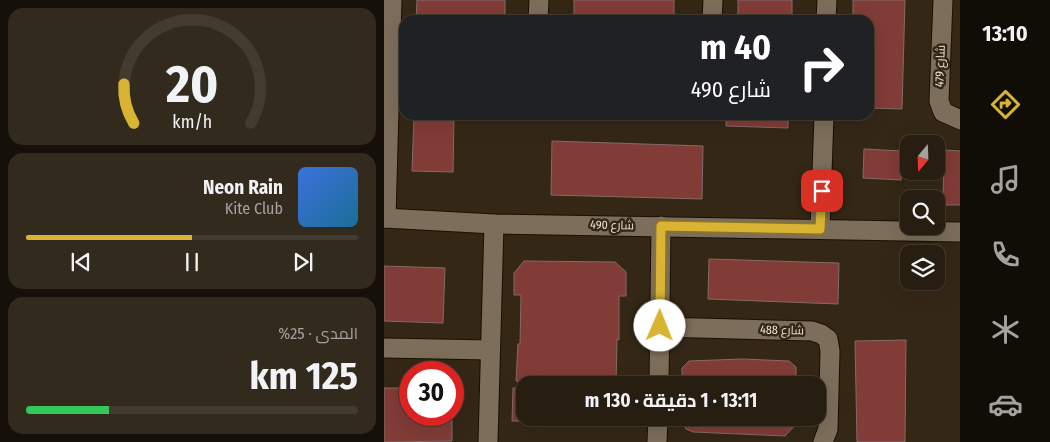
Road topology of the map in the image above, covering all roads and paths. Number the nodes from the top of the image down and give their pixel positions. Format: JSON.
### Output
{"nodes":[{"id":1,"x":392,"y":0,"type":"edge"},
{"id":2,"x":539,"y":0,"type":"edge"},
{"id":3,"x":713,"y":0,"type":"edge"},
{"id":4,"x":827,"y":0,"type":"edge"},
{"id":5,"x":942,"y":0,"type":"edge"},
{"id":6,"x":538,"y":15,"type":"edge"},
{"id":7,"x":712,"y":15,"type":"edge"},
{"id":8,"x":826,"y":15,"type":"edge"},
{"id":9,"x":387,"y":108,"type":"edge"},
{"id":10,"x":824,"y":120,"type":"edge"},
{"id":11,"x":960,"y":120,"type":"edge"},
{"id":12,"x":385,"y":218,"type":"edge"},
{"id":13,"x":494,"y":224,"type":"junction"},
{"id":14,"x":661,"y":226,"type":"junction"},
{"id":15,"x":820,"y":229,"type":"junction"},
{"id":16,"x":960,"y":232,"type":"edge"},
{"id":17,"x":660,"y":326,"type":"junction"},
{"id":18,"x":384,"y":348,"type":"edge"},
{"id":19,"x":490,"y":350,"type":"junction"},
{"id":20,"x":659,"y":376,"type":"edge"},
{"id":21,"x":658,"y":426,"type":"edge"},
{"id":22,"x":488,"y":442,"type":"edge"},
{"id":23,"x":657,"y":442,"type":"edge"},
{"id":24,"x":823,"y":442,"type":"edge"}],
"edges":[{"from":1,"to":9,"type":"street"},
{"from":2,"to":6,"type":"street"},
{"from":3,"to":7,"type":"street"},
{"from":4,"to":8,"type":"street"},
{"from":5,"to":11,"type":"street","name":"شارع 479"},
{"from":9,"to":12,"type":"street"},
{"from":10,"to":15,"type":"street"},
{"from":12,"to":13,"type":"street","name":"شارع 490"},
{"from":13,"to":14,"type":"street","name":"شارع 490"},
{"from":13,"to":19,"type":"street"},
{"from":14,"to":15,"type":"street","name":"شارع 490"},
{"from":14,"to":17,"type":"street"},
{"from":15,"to":16,"type":"street","name":"شارع 490"},
{"from":17,"to":20,"type":"street"},
{"from":17,"to":24,"type":"street","name":"شارع 488"},
{"from":18,"to":19,"type":"street"},
{"from":19,"to":22,"type":"street"},
{"from":21,"to":23,"type":"street"}]}
